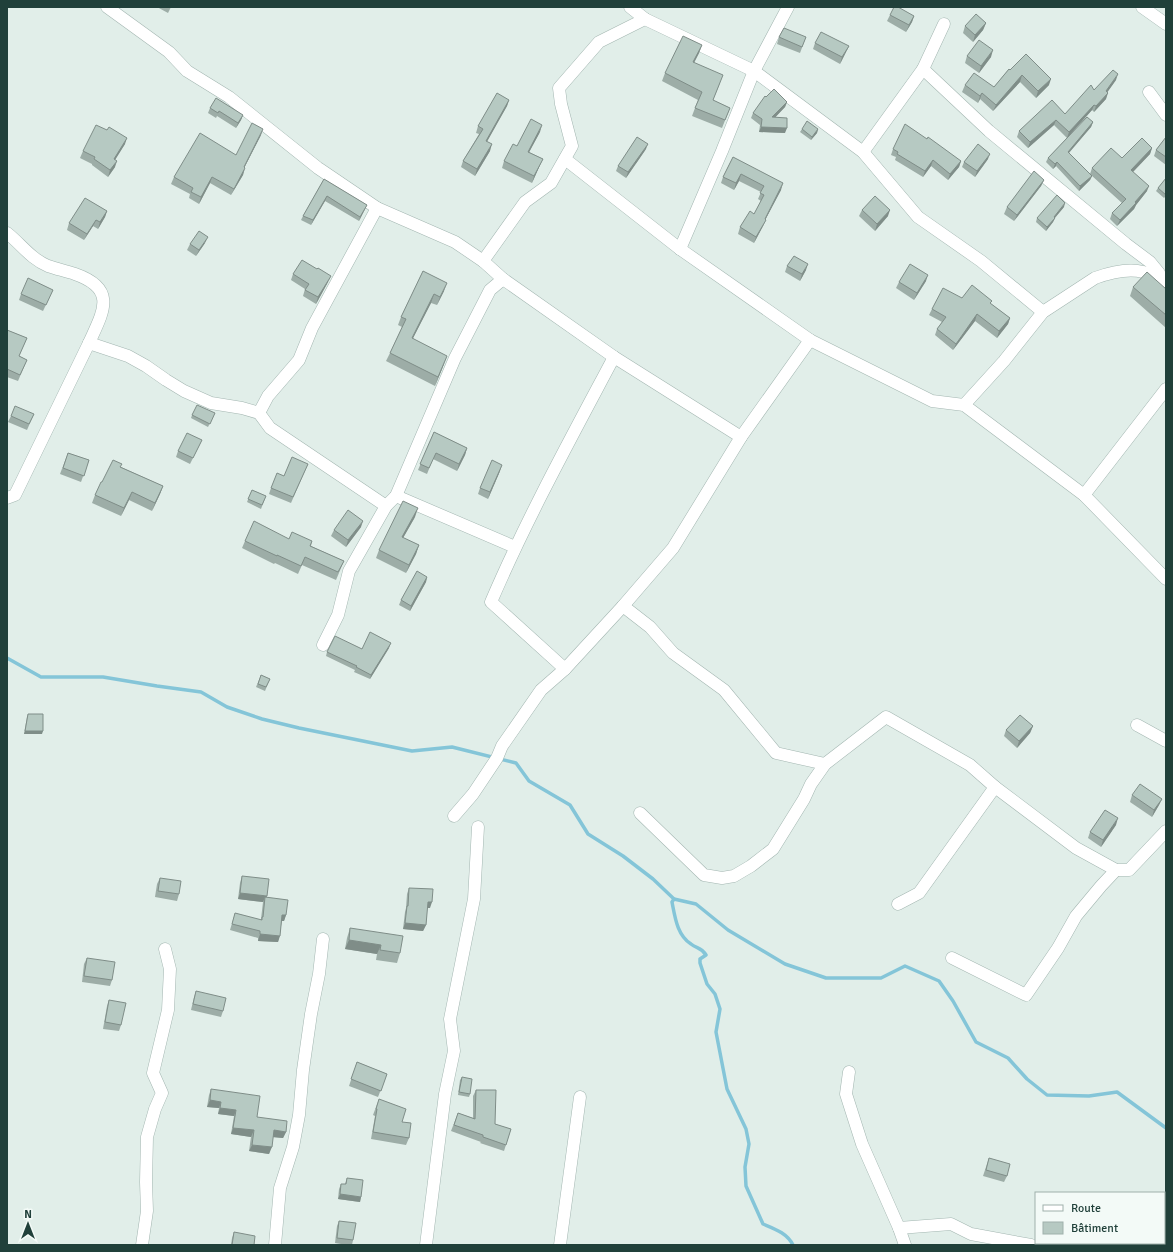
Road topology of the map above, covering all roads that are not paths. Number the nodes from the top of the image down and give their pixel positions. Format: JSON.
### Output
{"nodes":[{"id":1,"x":107,"y":7,"type":"edge"},
{"id":2,"x":630,"y":7,"type":"edge"},
{"id":3,"x":788,"y":7,"type":"edge"},
{"id":4,"x":1142,"y":7,"type":"edge"},
{"id":5,"x":645,"y":19,"type":"junction"},
{"id":6,"x":944,"y":24,"type":"dead end"},
{"id":7,"x":1166,"y":24,"type":"edge"},
{"id":8,"x":923,"y":69,"type":"junction"},
{"id":9,"x":754,"y":71,"type":"junction"},
{"id":10,"x":1149,"y":92,"type":"dead end"},
{"id":11,"x":1166,"y":115,"type":"edge"},
{"id":12,"x":863,"y":152,"type":"junction"},
{"id":13,"x":565,"y":159,"type":"junction"},
{"id":14,"x":377,"y":208,"type":"junction"},
{"id":15,"x":7,"y":233,"type":"edge"},
{"id":16,"x":680,"y":249,"type":"junction"},
{"id":17,"x":483,"y":261,"type":"junction"},
{"id":18,"x":503,"y":279,"type":"junction"},
{"id":19,"x":1164,"y":283,"type":"edge"},
{"id":20,"x":1043,"y":312,"type":"junction"},
{"id":21,"x":810,"y":340,"type":"junction"},
{"id":22,"x":89,"y":343,"type":"junction"},
{"id":23,"x":614,"y":357,"type":"junction"},
{"id":24,"x":1166,"y":389,"type":"edge"},
{"id":25,"x":964,"y":405,"type":"junction"},
{"id":26,"x":260,"y":413,"type":"junction"},
{"id":27,"x":741,"y":437,"type":"junction"},
{"id":28,"x":1084,"y":495,"type":"junction"},
{"id":29,"x":396,"y":496,"type":"junction"},
{"id":30,"x":7,"y":498,"type":"edge"},
{"id":31,"x":386,"y":506,"type":"junction"},
{"id":32,"x":515,"y":547,"type":"junction"},
{"id":33,"x":1166,"y":579,"type":"edge"},
{"id":34,"x":622,"y":606,"type":"junction"},
{"id":35,"x":323,"y":646,"type":"dead end"},
{"id":36,"x":565,"y":669,"type":"junction"},
{"id":37,"x":1137,"y":725,"type":"dead end"},
{"id":38,"x":1166,"y":741,"type":"edge"},
{"id":39,"x":825,"y":764,"type":"junction"},
{"id":40,"x":996,"y":788,"type":"junction"},
{"id":41,"x":640,"y":813,"type":"dead end"},
{"id":42,"x":454,"y":816,"type":"dead end"},
{"id":43,"x":478,"y":827,"type":"dead end"},
{"id":44,"x":1166,"y":831,"type":"edge"},
{"id":45,"x":1116,"y":870,"type":"junction"},
{"id":46,"x":898,"y":904,"type":"dead end"},
{"id":47,"x":323,"y":939,"type":"dead end"},
{"id":48,"x":165,"y":949,"type":"dead end"},
{"id":49,"x":952,"y":958,"type":"dead end"},
{"id":50,"x":850,"y":1072,"type":"dead end"},
{"id":51,"x":580,"y":1097,"type":"dead end"},
{"id":52,"x":899,"y":1228,"type":"junction"},
{"id":53,"x":142,"y":1245,"type":"edge"},
{"id":54,"x":275,"y":1245,"type":"edge"},
{"id":55,"x":426,"y":1245,"type":"edge"},
{"id":56,"x":560,"y":1245,"type":"edge"},
{"id":57,"x":905,"y":1245,"type":"edge"},
{"id":58,"x":1031,"y":1245,"type":"edge"}],
"edges":[{"from":1,"to":14,"type":"street"},
{"from":2,"to":5,"type":"street"},
{"from":3,"to":9,"type":"street"},
{"from":4,"to":7,"type":"street"},
{"from":5,"to":9,"type":"street"},
{"from":5,"to":13,"type":"street"},
{"from":6,"to":8,"type":"street"},
{"from":8,"to":12,"type":"street"},
{"from":8,"to":19,"type":"street"},
{"from":9,"to":12,"type":"street"},
{"from":9,"to":16,"type":"street"},
{"from":10,"to":11,"type":"street"},
{"from":12,"to":20,"type":"street"},
{"from":13,"to":16,"type":"street"},
{"from":13,"to":17,"type":"street"},
{"from":14,"to":17,"type":"street"},
{"from":14,"to":26,"type":"street"},
{"from":15,"to":22,"type":"street"},
{"from":16,"to":21,"type":"street"},
{"from":17,"to":18,"type":"street"},
{"from":18,"to":23,"type":"street"},
{"from":18,"to":29,"type":"street"},
{"from":19,"to":20,"type":"street"},
{"from":20,"to":25,"type":"street"},
{"from":21,"to":25,"type":"street"},
{"from":21,"to":27,"type":"street"},
{"from":22,"to":26,"type":"street"},
{"from":22,"to":30,"type":"street"},
{"from":23,"to":27,"type":"street"},
{"from":23,"to":32,"type":"street"},
{"from":24,"to":28,"type":"street"},
{"from":25,"to":28,"type":"street"},
{"from":26,"to":31,"type":"street"},
{"from":27,"to":34,"type":"street"},
{"from":28,"to":33,"type":"street"},
{"from":29,"to":31,"type":"street"},
{"from":29,"to":32,"type":"street"},
{"from":31,"to":35,"type":"street"},
{"from":32,"to":36,"type":"street"},
{"from":34,"to":36,"type":"street"},
{"from":34,"to":39,"type":"street"},
{"from":36,"to":42,"type":"street"},
{"from":37,"to":38,"type":"street"},
{"from":39,"to":40,"type":"street"},
{"from":39,"to":41,"type":"street"},
{"from":40,"to":45,"type":"street"},
{"from":40,"to":46,"type":"street"},
{"from":43,"to":55,"type":"street"},
{"from":44,"to":45,"type":"street"},
{"from":45,"to":49,"type":"street"},
{"from":47,"to":54,"type":"street"},
{"from":48,"to":53,"type":"street"},
{"from":50,"to":52,"type":"street"},
{"from":51,"to":56,"type":"street"},
{"from":52,"to":57,"type":"street"},
{"from":52,"to":58,"type":"street"}]}
